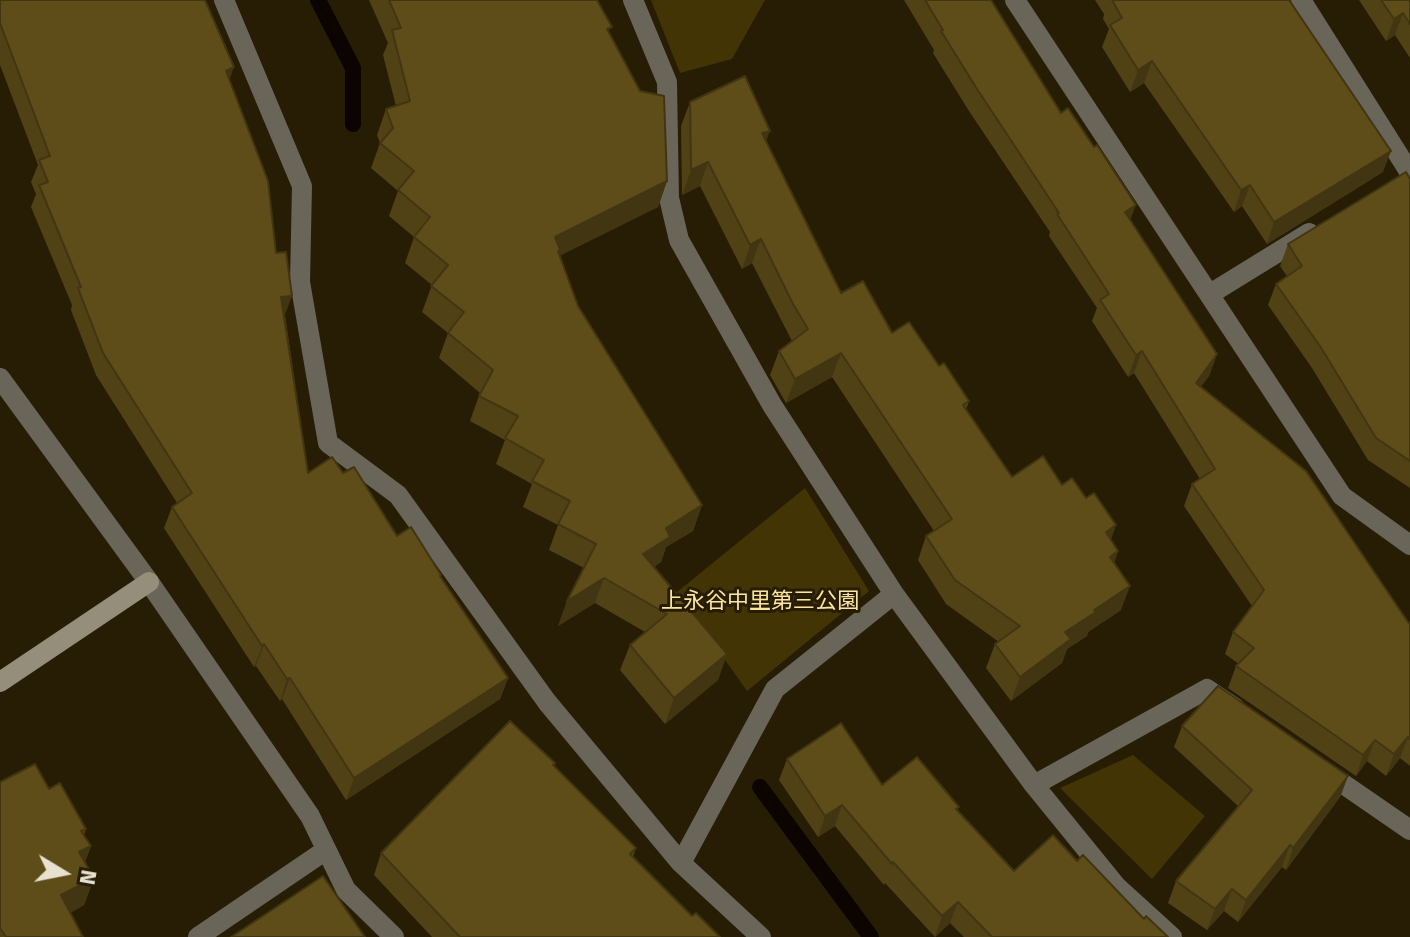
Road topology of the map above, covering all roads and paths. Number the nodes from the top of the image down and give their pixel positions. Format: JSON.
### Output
{"nodes":[{"id":1,"x":224,"y":0,"type":"edge"},
{"id":2,"x":633,"y":0,"type":"edge"},
{"id":3,"x":1015,"y":0,"type":"edge"},
{"id":4,"x":1301,"y":0,"type":"edge"},
{"id":5,"x":1406,"y":174,"type":"edge"},
{"id":6,"x":1329,"y":220,"type":"edge"},
{"id":7,"x":1210,"y":294,"type":"junction"},
{"id":8,"x":0,"y":378,"type":"edge"},
{"id":9,"x":1410,"y":545,"type":"edge"},
{"id":10,"x":149,"y":582,"type":"junction"},
{"id":11,"x":894,"y":594,"type":"junction"},
{"id":12,"x":0,"y":682,"type":"edge"},
{"id":13,"x":1245,"y":715,"type":"edge"},
{"id":14,"x":1308,"y":759,"type":"edge"},
{"id":15,"x":1034,"y":785,"type":"junction"},
{"id":16,"x":1410,"y":830,"type":"edge"},
{"id":17,"x":326,"y":850,"type":"junction"},
{"id":18,"x":681,"y":863,"type":"junction"},
{"id":19,"x":198,"y":937,"type":"edge"},
{"id":20,"x":394,"y":937,"type":"edge"},
{"id":21,"x":761,"y":937,"type":"edge"},
{"id":22,"x":1172,"y":937,"type":"edge"}],
"edges":[{"from":1,"to":18,"type":"street"},
{"from":2,"to":11,"type":"street"},
{"from":3,"to":7,"type":"street"},
{"from":4,"to":5,"type":"street"},
{"from":6,"to":7,"type":"street"},
{"from":7,"to":9,"type":"street"},
{"from":8,"to":10,"type":"street"},
{"from":10,"to":12,"type":"street"},
{"from":10,"to":17,"type":"street"},
{"from":11,"to":15,"type":"street"},
{"from":11,"to":18,"type":"street"},
{"from":13,"to":15,"type":"street"},
{"from":14,"to":16,"type":"street"},
{"from":15,"to":22,"type":"street"},
{"from":17,"to":19,"type":"street"},
{"from":17,"to":20,"type":"street"},
{"from":18,"to":21,"type":"street"}]}
